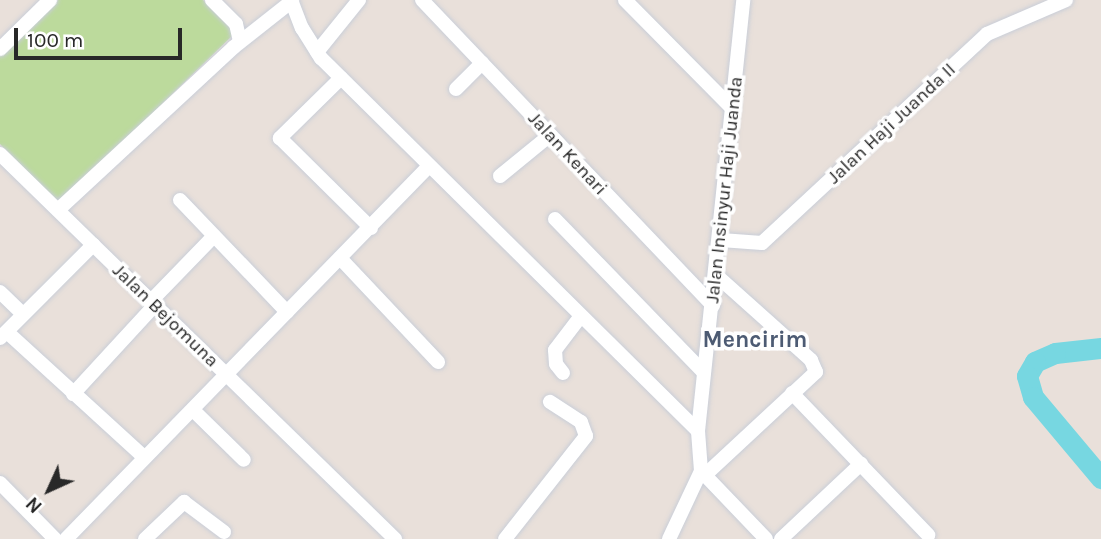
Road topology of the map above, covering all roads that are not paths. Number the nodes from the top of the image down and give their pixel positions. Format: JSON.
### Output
{"nodes":[{"id":1,"x":50,"y":0,"type":"edge"},
{"id":2,"x":212,"y":0,"type":"edge"},
{"id":3,"x":359,"y":0,"type":"edge"},
{"id":4,"x":422,"y":0,"type":"edge"},
{"id":5,"x":625,"y":0,"type":"edge"},
{"id":6,"x":743,"y":0,"type":"edge"},
{"id":7,"x":1066,"y":0,"type":"edge"},
{"id":8,"x":292,"y":1,"type":"edge"},
{"id":9,"x":240,"y":42,"type":"junction"},
{"id":10,"x":0,"y":49,"type":"edge"},
{"id":11,"x":317,"y":52,"type":"junction"},
{"id":12,"x":482,"y":63,"type":"junction"},
{"id":13,"x":341,"y":78,"type":"junction"},
{"id":14,"x":456,"y":89,"type":"dead end"},
{"id":15,"x":733,"y":109,"type":"junction"},
{"id":16,"x":549,"y":136,"type":"junction"},
{"id":17,"x":0,"y":154,"type":"edge"},
{"id":18,"x":429,"y":166,"type":"junction"},
{"id":19,"x":500,"y":176,"type":"dead end"},
{"id":20,"x":180,"y":200,"type":"dead end"},
{"id":21,"x":58,"y":210,"type":"junction"},
{"id":22,"x":555,"y":219,"type":"dead end"},
{"id":23,"x":371,"y":228,"type":"junction"},
{"id":24,"x":214,"y":236,"type":"junction"},
{"id":25,"x":722,"y":240,"type":"junction"},
{"id":26,"x":93,"y":245,"type":"junction"},
{"id":27,"x":340,"y":258,"type":"junction"},
{"id":28,"x":717,"y":276,"type":"junction"},
{"id":29,"x":0,"y":292,"type":"edge"},
{"id":30,"x":152,"y":304,"type":"junction"},
{"id":31,"x":713,"y":306,"type":"junction"},
{"id":32,"x":287,"y":312,"type":"junction"},
{"id":33,"x":23,"y":314,"type":"junction"},
{"id":34,"x":582,"y":316,"type":"junction"},
{"id":35,"x":3,"y":335,"type":"edge"},
{"id":36,"x":438,"y":362,"type":"dead end"},
{"id":37,"x":563,"y":373,"type":"dead end"},
{"id":38,"x":704,"y":373,"type":"junction"},
{"id":39,"x":226,"y":376,"type":"junction"},
{"id":40,"x":792,"y":393,"type":"junction"},
{"id":41,"x":73,"y":394,"type":"junction"},
{"id":42,"x":550,"y":402,"type":"dead end"},
{"id":43,"x":193,"y":410,"type":"junction"},
{"id":44,"x":698,"y":431,"type":"junction"},
{"id":45,"x":144,"y":457,"type":"junction"},
{"id":46,"x":244,"y":460,"type":"dead end"},
{"id":47,"x":861,"y":464,"type":"junction"},
{"id":48,"x":702,"y":473,"type":"junction"},
{"id":49,"x":0,"y":483,"type":"edge"},
{"id":50,"x":224,"y":532,"type":"dead end"},
{"id":51,"x":928,"y":535,"type":"dead end"},
{"id":52,"x":55,"y":539,"type":"edge"},
{"id":53,"x":66,"y":539,"type":"edge"},
{"id":54,"x":145,"y":539,"type":"edge"},
{"id":55,"x":395,"y":539,"type":"edge"},
{"id":56,"x":505,"y":539,"type":"edge"},
{"id":57,"x":669,"y":539,"type":"edge"},
{"id":58,"x":766,"y":539,"type":"edge"},
{"id":59,"x":781,"y":539,"type":"edge"}],
"edges":[{"from":1,"to":10,"type":"street"},
{"from":2,"to":9,"type":"street"},
{"from":3,"to":11,"type":"street"},
{"from":4,"to":12,"type":"street","name":"Jalan Kenari"},
{"from":5,"to":15,"type":"street"},
{"from":6,"to":15,"type":"street","name":"Jalan Insinyur Haji Juanda"},
{"from":7,"to":25,"type":"street","name":"Jalan Haji Juanda II"},
{"from":8,"to":9,"type":"street"},
{"from":8,"to":11,"type":"street"},
{"from":9,"to":21,"type":"street"},
{"from":11,"to":13,"type":"street"},
{"from":12,"to":14,"type":"street"},
{"from":12,"to":16,"type":"street","name":"Jalan Kenari"},
{"from":13,"to":18,"type":"street"},
{"from":13,"to":23,"type":"street"},
{"from":15,"to":25,"type":"street","name":"Jalan Insinyur Haji Juanda"},
{"from":16,"to":19,"type":"street"},
{"from":16,"to":31,"type":"street","name":"Jalan Kenari"},
{"from":17,"to":21,"type":"street","name":"Jalan Bejomuna"},
{"from":18,"to":23,"type":"street"},
{"from":18,"to":34,"type":"street"},
{"from":20,"to":24,"type":"street"},
{"from":21,"to":26,"type":"street","name":"Jalan Bejomuna"},
{"from":22,"to":38,"type":"street"},
{"from":23,"to":27,"type":"street"},
{"from":24,"to":30,"type":"street"},
{"from":24,"to":32,"type":"street"},
{"from":25,"to":28,"type":"street","name":"Jalan Insinyur Haji Juanda"},
{"from":26,"to":30,"type":"street","name":"Jalan Bejomuna"},
{"from":26,"to":33,"type":"street"},
{"from":27,"to":32,"type":"street"},
{"from":27,"to":36,"type":"street"},
{"from":28,"to":31,"type":"street","name":"Jalan Insinyur Haji Juanda"},
{"from":28,"to":40,"type":"street"},
{"from":29,"to":33,"type":"street"},
{"from":30,"to":39,"type":"street","name":"Jalan Bejomuna"},
{"from":30,"to":41,"type":"street"},
{"from":31,"to":38,"type":"street","name":"Jalan Insinyur Haji Juanda"},
{"from":32,"to":39,"type":"street"},
{"from":33,"to":35,"type":"street"},
{"from":34,"to":37,"type":"street"},
{"from":34,"to":44,"type":"street"},
{"from":35,"to":41,"type":"street"},
{"from":38,"to":44,"type":"street","name":"Jalan Insinyur Haji Juanda"},
{"from":39,"to":43,"type":"street","name":"Jalan Bejomuna"},
{"from":39,"to":55,"type":"street"},
{"from":40,"to":47,"type":"street"},
{"from":40,"to":48,"type":"street"},
{"from":41,"to":45,"type":"street"},
{"from":42,"to":56,"type":"street"},
{"from":43,"to":45,"type":"street","name":"Jalan Bejomuna"},
{"from":43,"to":46,"type":"street"},
{"from":44,"to":48,"type":"street","name":"Jalan Insinyur Haji Juanda"},
{"from":45,"to":53,"type":"street","name":"Jalan Bejomuna"},
{"from":47,"to":51,"type":"street"},
{"from":47,"to":59,"type":"street"},
{"from":48,"to":57,"type":"street","name":"Jalan Insinyur Haji Juanda"},
{"from":48,"to":58,"type":"street"},
{"from":49,"to":52,"type":"street"},
{"from":50,"to":54,"type":"street"}]}
